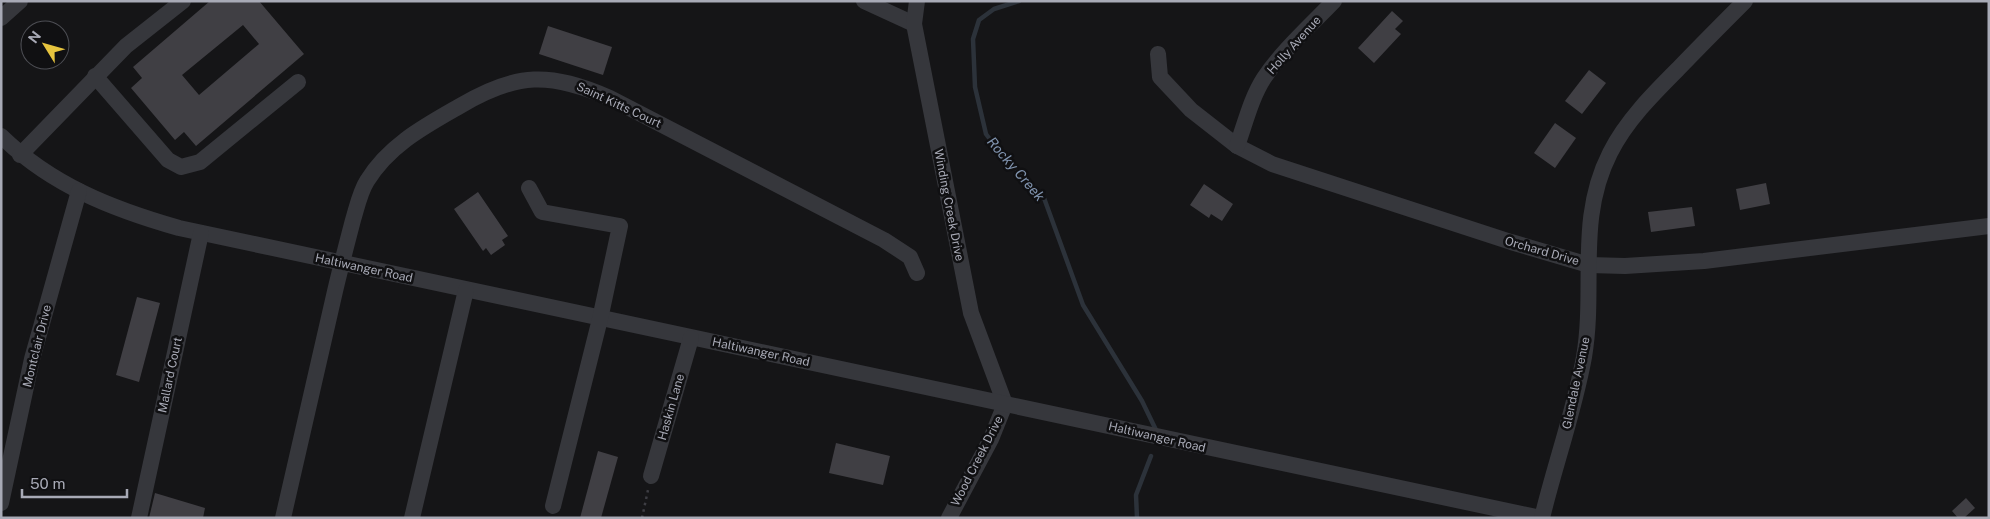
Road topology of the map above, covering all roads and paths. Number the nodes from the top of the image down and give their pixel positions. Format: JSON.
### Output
{"nodes":[{"id":1,"x":20,"y":1,"type":"edge"},
{"id":2,"x":184,"y":1,"type":"edge"},
{"id":3,"x":864,"y":1,"type":"edge"},
{"id":4,"x":917,"y":1,"type":"edge"},
{"id":5,"x":1334,"y":1,"type":"edge"},
{"id":6,"x":1744,"y":1,"type":"edge"},
{"id":7,"x":1,"y":18,"type":"edge"},
{"id":8,"x":914,"y":24,"type":"junction"},
{"id":9,"x":1158,"y":54,"type":"dead end"},
{"id":10,"x":95,"y":76,"type":"junction"},
{"id":11,"x":298,"y":82,"type":"dead end"},
{"id":12,"x":1,"y":136,"type":"edge"},
{"id":13,"x":1237,"y":146,"type":"junction"},
{"id":14,"x":20,"y":155,"type":"junction"},
{"id":15,"x":529,"y":188,"type":"dead end"},
{"id":16,"x":79,"y":191,"type":"junction"},
{"id":17,"x":1989,"y":226,"type":"edge"},
{"id":18,"x":201,"y":233,"type":"junction"},
{"id":19,"x":341,"y":263,"type":"junction"},
{"id":20,"x":1589,"y":265,"type":"junction"},
{"id":21,"x":917,"y":273,"type":"dead end"},
{"id":22,"x":466,"y":290,"type":"junction"},
{"id":23,"x":600,"y":319,"type":"junction"},
{"id":24,"x":692,"y":338,"type":"junction"},
{"id":25,"x":1005,"y":404,"type":"junction"},
{"id":26,"x":651,"y":476,"type":"joint"},
{"id":27,"x":1,"y":502,"type":"edge"},
{"id":28,"x":553,"y":506,"type":"dead end"},
{"id":29,"x":139,"y":518,"type":"edge"},
{"id":30,"x":283,"y":518,"type":"edge"},
{"id":31,"x":412,"y":518,"type":"edge"},
{"id":32,"x":642,"y":518,"type":"edge"},
{"id":33,"x":949,"y":518,"type":"edge"},
{"id":34,"x":1541,"y":518,"type":"edge"}],
"edges":[{"from":1,"to":7,"type":"street"},
{"from":2,"to":10,"type":"street"},
{"from":3,"to":8,"type":"street"},
{"from":4,"to":8,"type":"street","name":"Winding Creek Drive"},
{"from":5,"to":13,"type":"street","name":"Holly Avenue"},
{"from":6,"to":20,"type":"street","name":"Glendale Avenue"},
{"from":8,"to":25,"type":"street","name":"Winding Creek Drive"},
{"from":9,"to":13,"type":"street","name":"Orchard Drive"},
{"from":10,"to":11,"type":"street"},
{"from":10,"to":14,"type":"street"},
{"from":12,"to":14,"type":"street","name":"Haltiwanger Road"},
{"from":13,"to":20,"type":"street","name":"Orchard Drive"},
{"from":14,"to":16,"type":"street","name":"Haltiwanger Road"},
{"from":15,"to":23,"type":"street"},
{"from":16,"to":18,"type":"street","name":"Haltiwanger Road"},
{"from":16,"to":27,"type":"street","name":"Montclair Drive"},
{"from":17,"to":20,"type":"street","name":"Orchard Drive"},
{"from":18,"to":19,"type":"street","name":"Haltiwanger Road"},
{"from":18,"to":29,"type":"street","name":"Mallard Court"},
{"from":19,"to":21,"type":"street","name":"Saint Kitts Court"},
{"from":19,"to":22,"type":"street","name":"Haltiwanger Road"},
{"from":19,"to":30,"type":"street","name":"Saint Kitts Court"},
{"from":20,"to":34,"type":"street","name":"Glendale Avenue"},
{"from":22,"to":23,"type":"street","name":"Haltiwanger Road"},
{"from":22,"to":31,"type":"street"},
{"from":23,"to":24,"type":"street","name":"Haltiwanger Road"},
{"from":23,"to":28,"type":"street"},
{"from":24,"to":25,"type":"street","name":"Haltiwanger Road"},
{"from":24,"to":26,"type":"street","name":"Haskin Lane"},
{"from":25,"to":33,"type":"street","name":"Wood Creek Drive"},
{"from":25,"to":34,"type":"street","name":"Haltiwanger Road"},
{"from":26,"to":32,"type":"path"}]}
